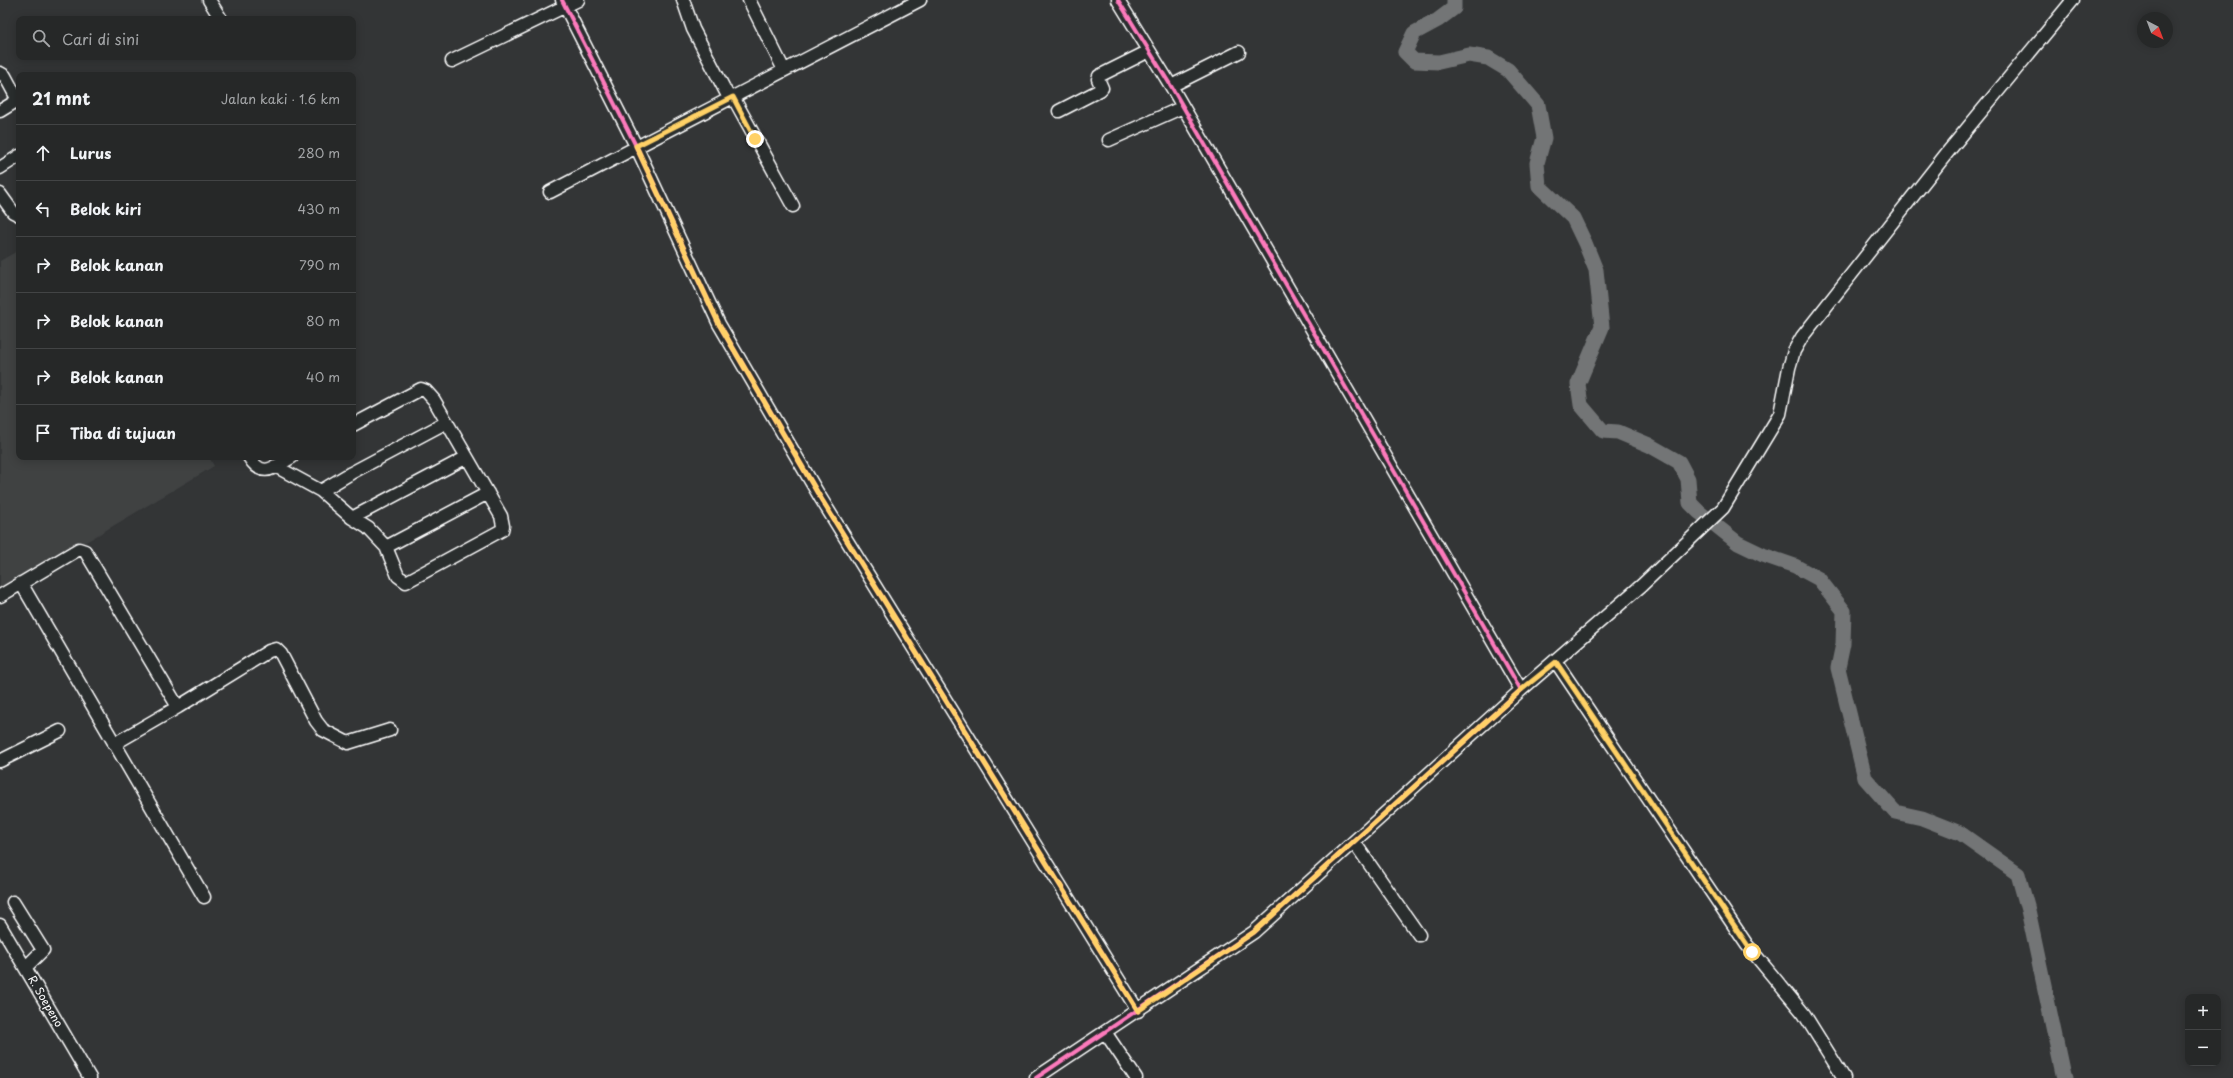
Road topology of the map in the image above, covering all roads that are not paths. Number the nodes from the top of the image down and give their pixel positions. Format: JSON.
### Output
{"nodes":[{"id":1,"x":209,"y":0,"type":"edge"},
{"id":2,"x":578,"y":0,"type":"edge"},
{"id":3,"x":683,"y":0,"type":"edge"},
{"id":4,"x":749,"y":0,"type":"edge"},
{"id":5,"x":920,"y":0,"type":"edge"},
{"id":6,"x":1118,"y":0,"type":"edge"},
{"id":7,"x":2073,"y":0,"type":"edge"},
{"id":8,"x":564,"y":4,"type":"edge"},
{"id":9,"x":219,"y":16,"type":"edge"},
{"id":10,"x":1149,"y":51,"type":"junction"},
{"id":11,"x":1239,"y":52,"type":"dead end"},
{"id":12,"x":452,"y":61,"type":"dead end"},
{"id":13,"x":784,"y":70,"type":"junction"},
{"id":14,"x":0,"y":72,"type":"edge"},
{"id":15,"x":1171,"y":86,"type":"junction"},
{"id":16,"x":16,"y":97,"type":"edge"},
{"id":17,"x":731,"y":98,"type":"junction"},
{"id":18,"x":16,"y":102,"type":"edge"},
{"id":19,"x":1183,"y":107,"type":"junction"},
{"id":20,"x":0,"y":111,"type":"edge"},
{"id":21,"x":1059,"y":111,"type":"dead end"},
{"id":22,"x":1109,"y":140,"type":"dead end"},
{"id":23,"x":636,"y":146,"type":"junction"},
{"id":24,"x":16,"y":158,"type":"edge"},
{"id":25,"x":0,"y":168,"type":"edge"},
{"id":26,"x":550,"y":192,"type":"dead end"},
{"id":27,"x":0,"y":194,"type":"edge"},
{"id":28,"x":793,"y":206,"type":"dead end"},
{"id":29,"x":16,"y":214,"type":"edge"},
{"id":30,"x":446,"y":422,"type":"junction"},
{"id":31,"x":356,"y":423,"type":"edge"},
{"id":32,"x":467,"y":457,"type":"junction"},
{"id":33,"x":251,"y":460,"type":"edge"},
{"id":34,"x":286,"y":460,"type":"edge"},
{"id":35,"x":275,"y":466,"type":"junction"},
{"id":36,"x":321,"y":491,"type":"junction"},
{"id":37,"x":488,"y":494,"type":"junction"},
{"id":38,"x":352,"y":518,"type":"junction"},
{"id":39,"x":386,"y":548,"type":"junction"},
{"id":40,"x":21,"y":583,"type":"junction"},
{"id":41,"x":0,"y":596,"type":"edge"},
{"id":42,"x":1556,"y":662,"type":"junction"},
{"id":43,"x":1521,"y":690,"type":"junction"},
{"id":44,"x":178,"y":707,"type":"junction"},
{"id":45,"x":390,"y":730,"type":"dead end"},
{"id":46,"x":60,"y":731,"type":"dead end"},
{"id":47,"x":114,"y":744,"type":"junction"},
{"id":48,"x":0,"y":761,"type":"edge"},
{"id":49,"x":1354,"y":842,"type":"junction"},
{"id":50,"x":204,"y":896,"type":"dead end"},
{"id":51,"x":13,"y":902,"type":"dead end"},
{"id":52,"x":0,"y":925,"type":"edge"},
{"id":53,"x":1419,"y":935,"type":"dead end"},
{"id":54,"x":26,"y":966,"type":"junction"},
{"id":55,"x":1138,"y":1011,"type":"junction"},
{"id":56,"x":1105,"y":1032,"type":"junction"},
{"id":57,"x":90,"y":1078,"type":"edge"},
{"id":58,"x":1036,"y":1078,"type":"edge"},
{"id":59,"x":1136,"y":1078,"type":"edge"},
{"id":60,"x":1844,"y":1078,"type":"edge"}],
"edges":[{"from":1,"to":9,"type":"street"},
{"from":2,"to":8,"type":"street"},
{"from":3,"to":17,"type":"street"},
{"from":4,"to":13,"type":"street"},
{"from":5,"to":13,"type":"street"},
{"from":6,"to":10,"type":"street"},
{"from":7,"to":42,"type":"street"},
{"from":8,"to":12,"type":"street"},
{"from":8,"to":23,"type":"street"},
{"from":10,"to":15,"type":"street"},
{"from":10,"to":21,"type":"street"},
{"from":11,"to":15,"type":"street"},
{"from":13,"to":17,"type":"street"},
{"from":14,"to":16,"type":"street"},
{"from":15,"to":19,"type":"street"},
{"from":17,"to":23,"type":"street"},
{"from":17,"to":28,"type":"street"},
{"from":18,"to":20,"type":"street"},
{"from":19,"to":22,"type":"street"},
{"from":19,"to":43,"type":"street"},
{"from":23,"to":26,"type":"street"},
{"from":23,"to":55,"type":"street"},
{"from":24,"to":25,"type":"street"},
{"from":27,"to":29,"type":"street"},
{"from":30,"to":31,"type":"street"},
{"from":30,"to":32,"type":"street"},
{"from":30,"to":36,"type":"street"},
{"from":32,"to":37,"type":"street"},
{"from":32,"to":38,"type":"street"},
{"from":33,"to":35,"type":"street"},
{"from":34,"to":35,"type":"street"},
{"from":35,"to":36,"type":"street"},
{"from":36,"to":38,"type":"street"},
{"from":37,"to":39,"type":"street"},
{"from":37,"to":39,"type":"street"},
{"from":38,"to":39,"type":"street"},
{"from":40,"to":41,"type":"street"},
{"from":40,"to":44,"type":"street"},
{"from":40,"to":47,"type":"street"},
{"from":42,"to":43,"type":"street"},
{"from":42,"to":60,"type":"street"},
{"from":43,"to":49,"type":"street"},
{"from":44,"to":45,"type":"street"},
{"from":44,"to":47,"type":"street"},
{"from":46,"to":48,"type":"street"},
{"from":47,"to":50,"type":"street"},
{"from":49,"to":53,"type":"street"},
{"from":49,"to":55,"type":"street"},
{"from":51,"to":54,"type":"street"},
{"from":52,"to":54,"type":"street","name":"R. Soepeno"},
{"from":54,"to":57,"type":"street","name":"R. Soepeno"},
{"from":55,"to":56,"type":"street"},
{"from":56,"to":58,"type":"street"},
{"from":56,"to":59,"type":"street"}]}
